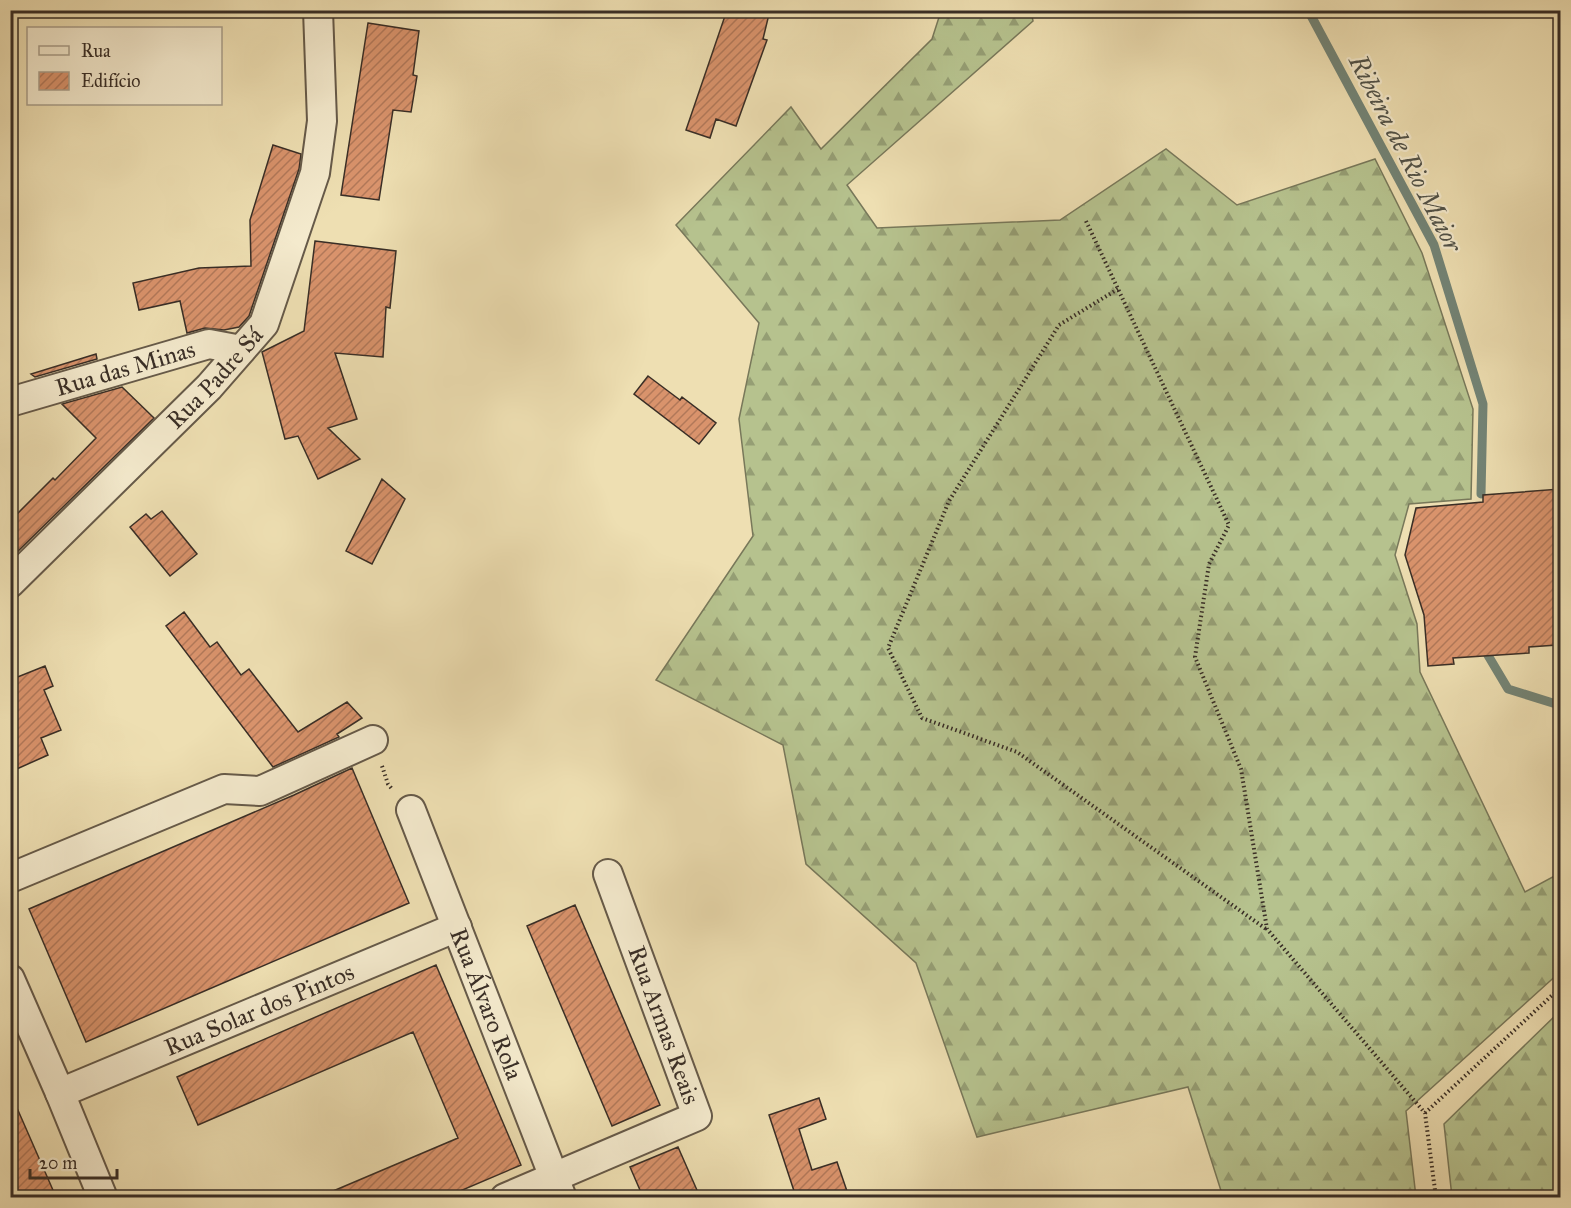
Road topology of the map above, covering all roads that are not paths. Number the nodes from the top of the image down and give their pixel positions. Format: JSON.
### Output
{"nodes":[{"id":1,"x":318,"y":10,"type":"edge"},
{"id":2,"x":241,"y":350,"type":"junction"},
{"id":3,"x":10,"y":402,"type":"edge"},
{"id":4,"x":10,"y":583,"type":"edge"},
{"id":5,"x":373,"y":740,"type":"road end"},
{"id":6,"x":411,"y":810,"type":"road end"},
{"id":7,"x":608,"y":874,"type":"dead end"},
{"id":8,"x":10,"y":879,"type":"edge"},
{"id":9,"x":457,"y":927,"type":"junction"},
{"id":10,"x":10,"y":979,"type":"edge"},
{"id":11,"x":60,"y":1093,"type":"junction"},
{"id":12,"x":558,"y":1187,"type":"edge"},
{"id":13,"x":103,"y":1197,"type":"edge"},
{"id":14,"x":505,"y":1197,"type":"edge"}],
"edges":[{"from":1,"to":2,"type":"street","name":"Rua Padre Sá"},
{"from":2,"to":3,"type":"street","name":"Rua das Minas"},
{"from":2,"to":4,"type":"street","name":"Rua Padre Sá"},
{"from":5,"to":8,"type":"street"},
{"from":6,"to":9,"type":"street","name":"Rua Álvaro Rola"},
{"from":7,"to":12,"type":"street","name":"Rua Armas Reais"},
{"from":9,"to":11,"type":"street","name":"Rua Solar dos Pintos"},
{"from":9,"to":12,"type":"street","name":"Rua Álvaro Rola"},
{"from":10,"to":11,"type":"street"},
{"from":11,"to":13,"type":"street"},
{"from":12,"to":14,"type":"street","name":"Rua Armas Reais"}]}
